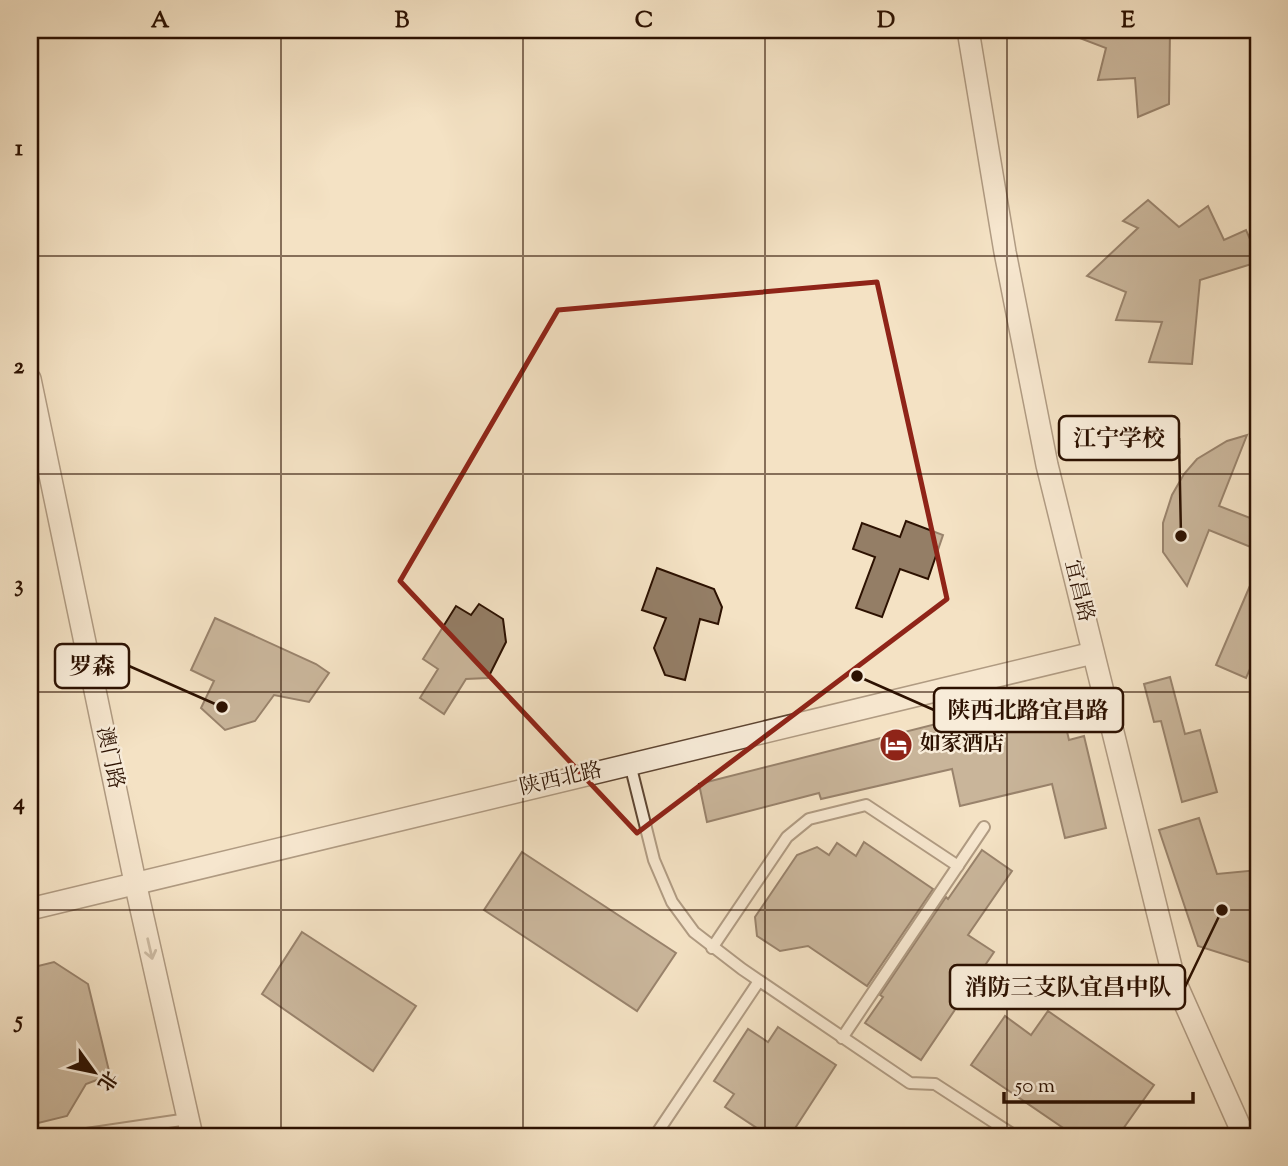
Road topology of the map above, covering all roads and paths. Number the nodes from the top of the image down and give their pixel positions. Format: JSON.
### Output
{"nodes":[{"id":1,"x":968,"y":30,"type":"edge"},
{"id":2,"x":30,"y":379,"type":"edge"},
{"id":3,"x":1093,"y":653,"type":"junction"},
{"id":4,"x":630,"y":764,"type":"junction"},
{"id":5,"x":984,"y":827,"type":"dead end"},
{"id":6,"x":958,"y":866,"type":"junction"},
{"id":7,"x":135,"y":882,"type":"junction"},
{"id":8,"x":30,"y":909,"type":"edge"},
{"id":9,"x":712,"y":948,"type":"junction"},
{"id":10,"x":759,"y":981,"type":"junction"},
{"id":11,"x":842,"y":1038,"type":"junction"},
{"id":12,"x":190,"y":1128,"type":"edge"},
{"id":13,"x":73,"y":1136,"type":"edge"},
{"id":14,"x":654,"y":1136,"type":"edge"},
{"id":15,"x":1015,"y":1136,"type":"edge"},
{"id":16,"x":1244,"y":1136,"type":"edge"}],
"edges":[{"from":1,"to":3,"type":"street","name":"宜昌路"},
{"from":2,"to":7,"type":"street","name":"澳门路"},
{"from":3,"to":4,"type":"street","name":"陕西北路"},
{"from":3,"to":16,"type":"street","name":"宜昌路"},
{"from":4,"to":7,"type":"street","name":"陕西北路"},
{"from":4,"to":9,"type":"lane"},
{"from":5,"to":6,"type":"lane"},
{"from":6,"to":9,"type":"lane"},
{"from":6,"to":11,"type":"lane"},
{"from":7,"to":8,"type":"street","name":"陕西北路"},
{"from":7,"to":12,"type":"street","name":"澳门路","one_way":true},
{"from":9,"to":10,"type":"lane"},
{"from":10,"to":11,"type":"lane"},
{"from":10,"to":14,"type":"lane"},
{"from":11,"to":15,"type":"lane"},
{"from":12,"to":13,"type":"lane"}]}
